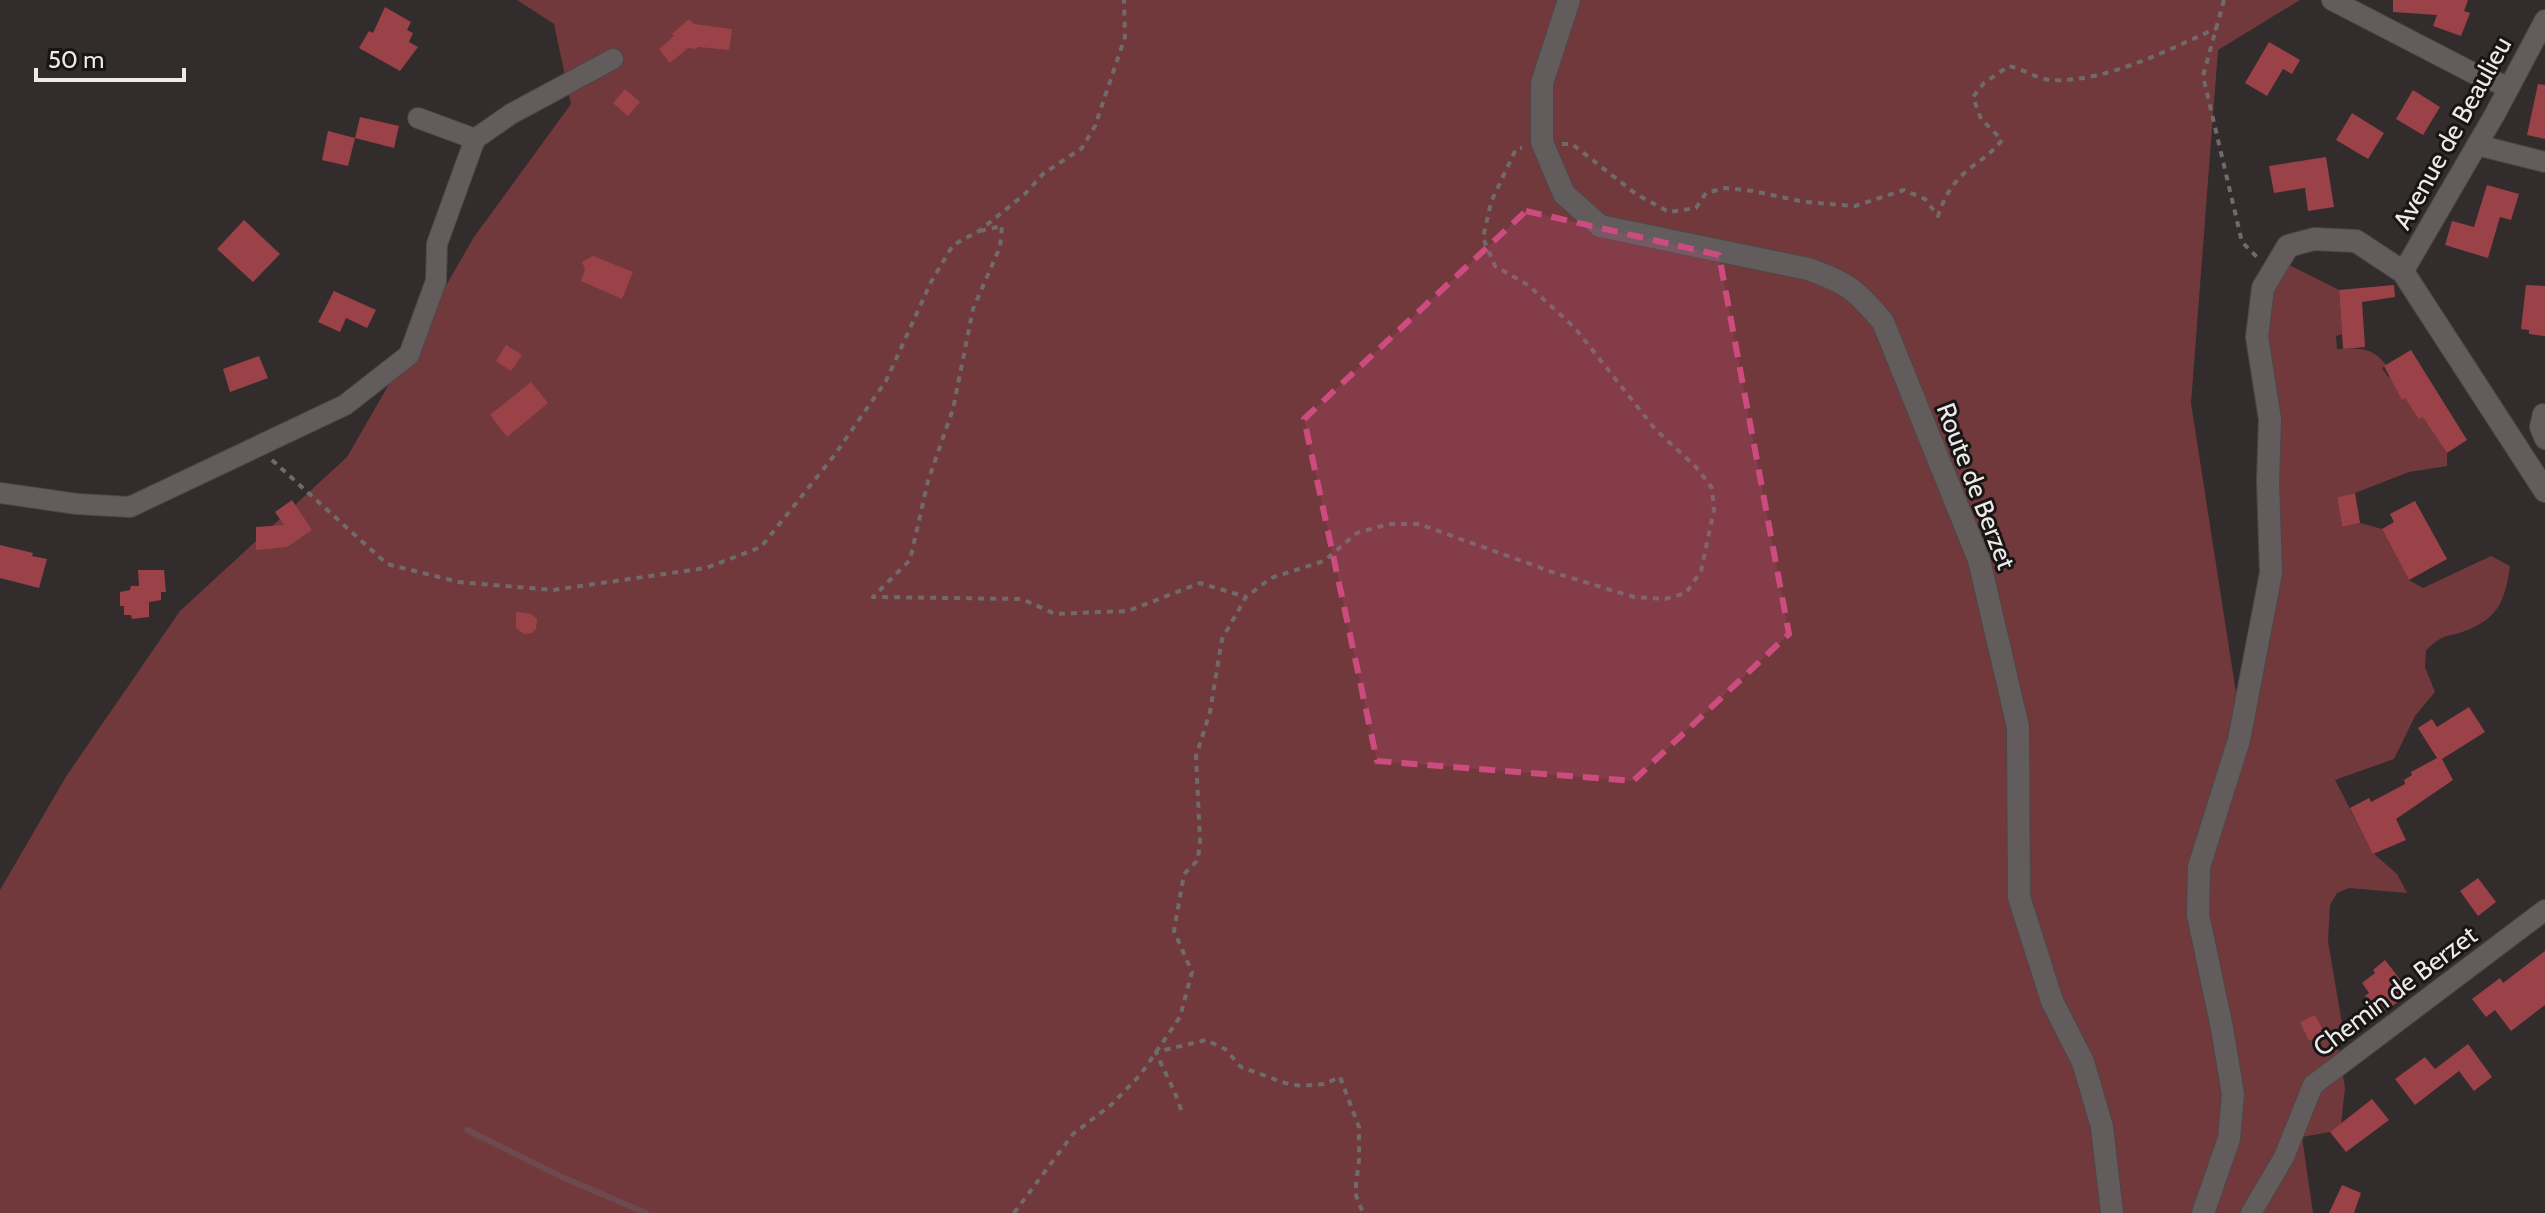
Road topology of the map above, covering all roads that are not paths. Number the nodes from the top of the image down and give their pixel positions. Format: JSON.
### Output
{"nodes":[{"id":1,"x":1569,"y":0,"type":"edge"},
{"id":2,"x":2332,"y":0,"type":"edge"},
{"id":3,"x":2545,"y":20,"type":"edge"},
{"id":4,"x":613,"y":59,"type":"dead end"},
{"id":5,"x":2509,"y":87,"type":"junction"},
{"id":6,"x":418,"y":118,"type":"dead end"},
{"id":7,"x":475,"y":139,"type":"junction"},
{"id":8,"x":2477,"y":145,"type":"junction"},
{"id":9,"x":2545,"y":162,"type":"edge"},
{"id":10,"x":2403,"y":272,"type":"junction"},
{"id":11,"x":2543,"y":414,"type":"edge"},
{"id":12,"x":2545,"y":439,"type":"edge"},
{"id":13,"x":2545,"y":491,"type":"edge"},
{"id":14,"x":0,"y":493,"type":"edge"},
{"id":15,"x":2545,"y":910,"type":"edge"},
{"id":16,"x":2112,"y":1213,"type":"edge"},
{"id":17,"x":2203,"y":1213,"type":"edge"},
{"id":18,"x":2251,"y":1213,"type":"edge"}],
"edges":[{"from":1,"to":16,"type":"street","name":"Route de Berzet"},
{"from":2,"to":5,"type":"street"},
{"from":3,"to":5,"type":"street","name":"Avenue de Beaulieu"},
{"from":4,"to":7,"type":"street"},
{"from":5,"to":8,"type":"street","name":"Avenue de Beaulieu"},
{"from":6,"to":7,"type":"street"},
{"from":7,"to":14,"type":"street"},
{"from":8,"to":9,"type":"street"},
{"from":8,"to":10,"type":"street","name":"Avenue de Beaulieu"},
{"from":10,"to":13,"type":"street"},
{"from":10,"to":17,"type":"street"},
{"from":11,"to":12,"type":"street"},
{"from":15,"to":18,"type":"street","name":"Chemin de Berzet"}]}
